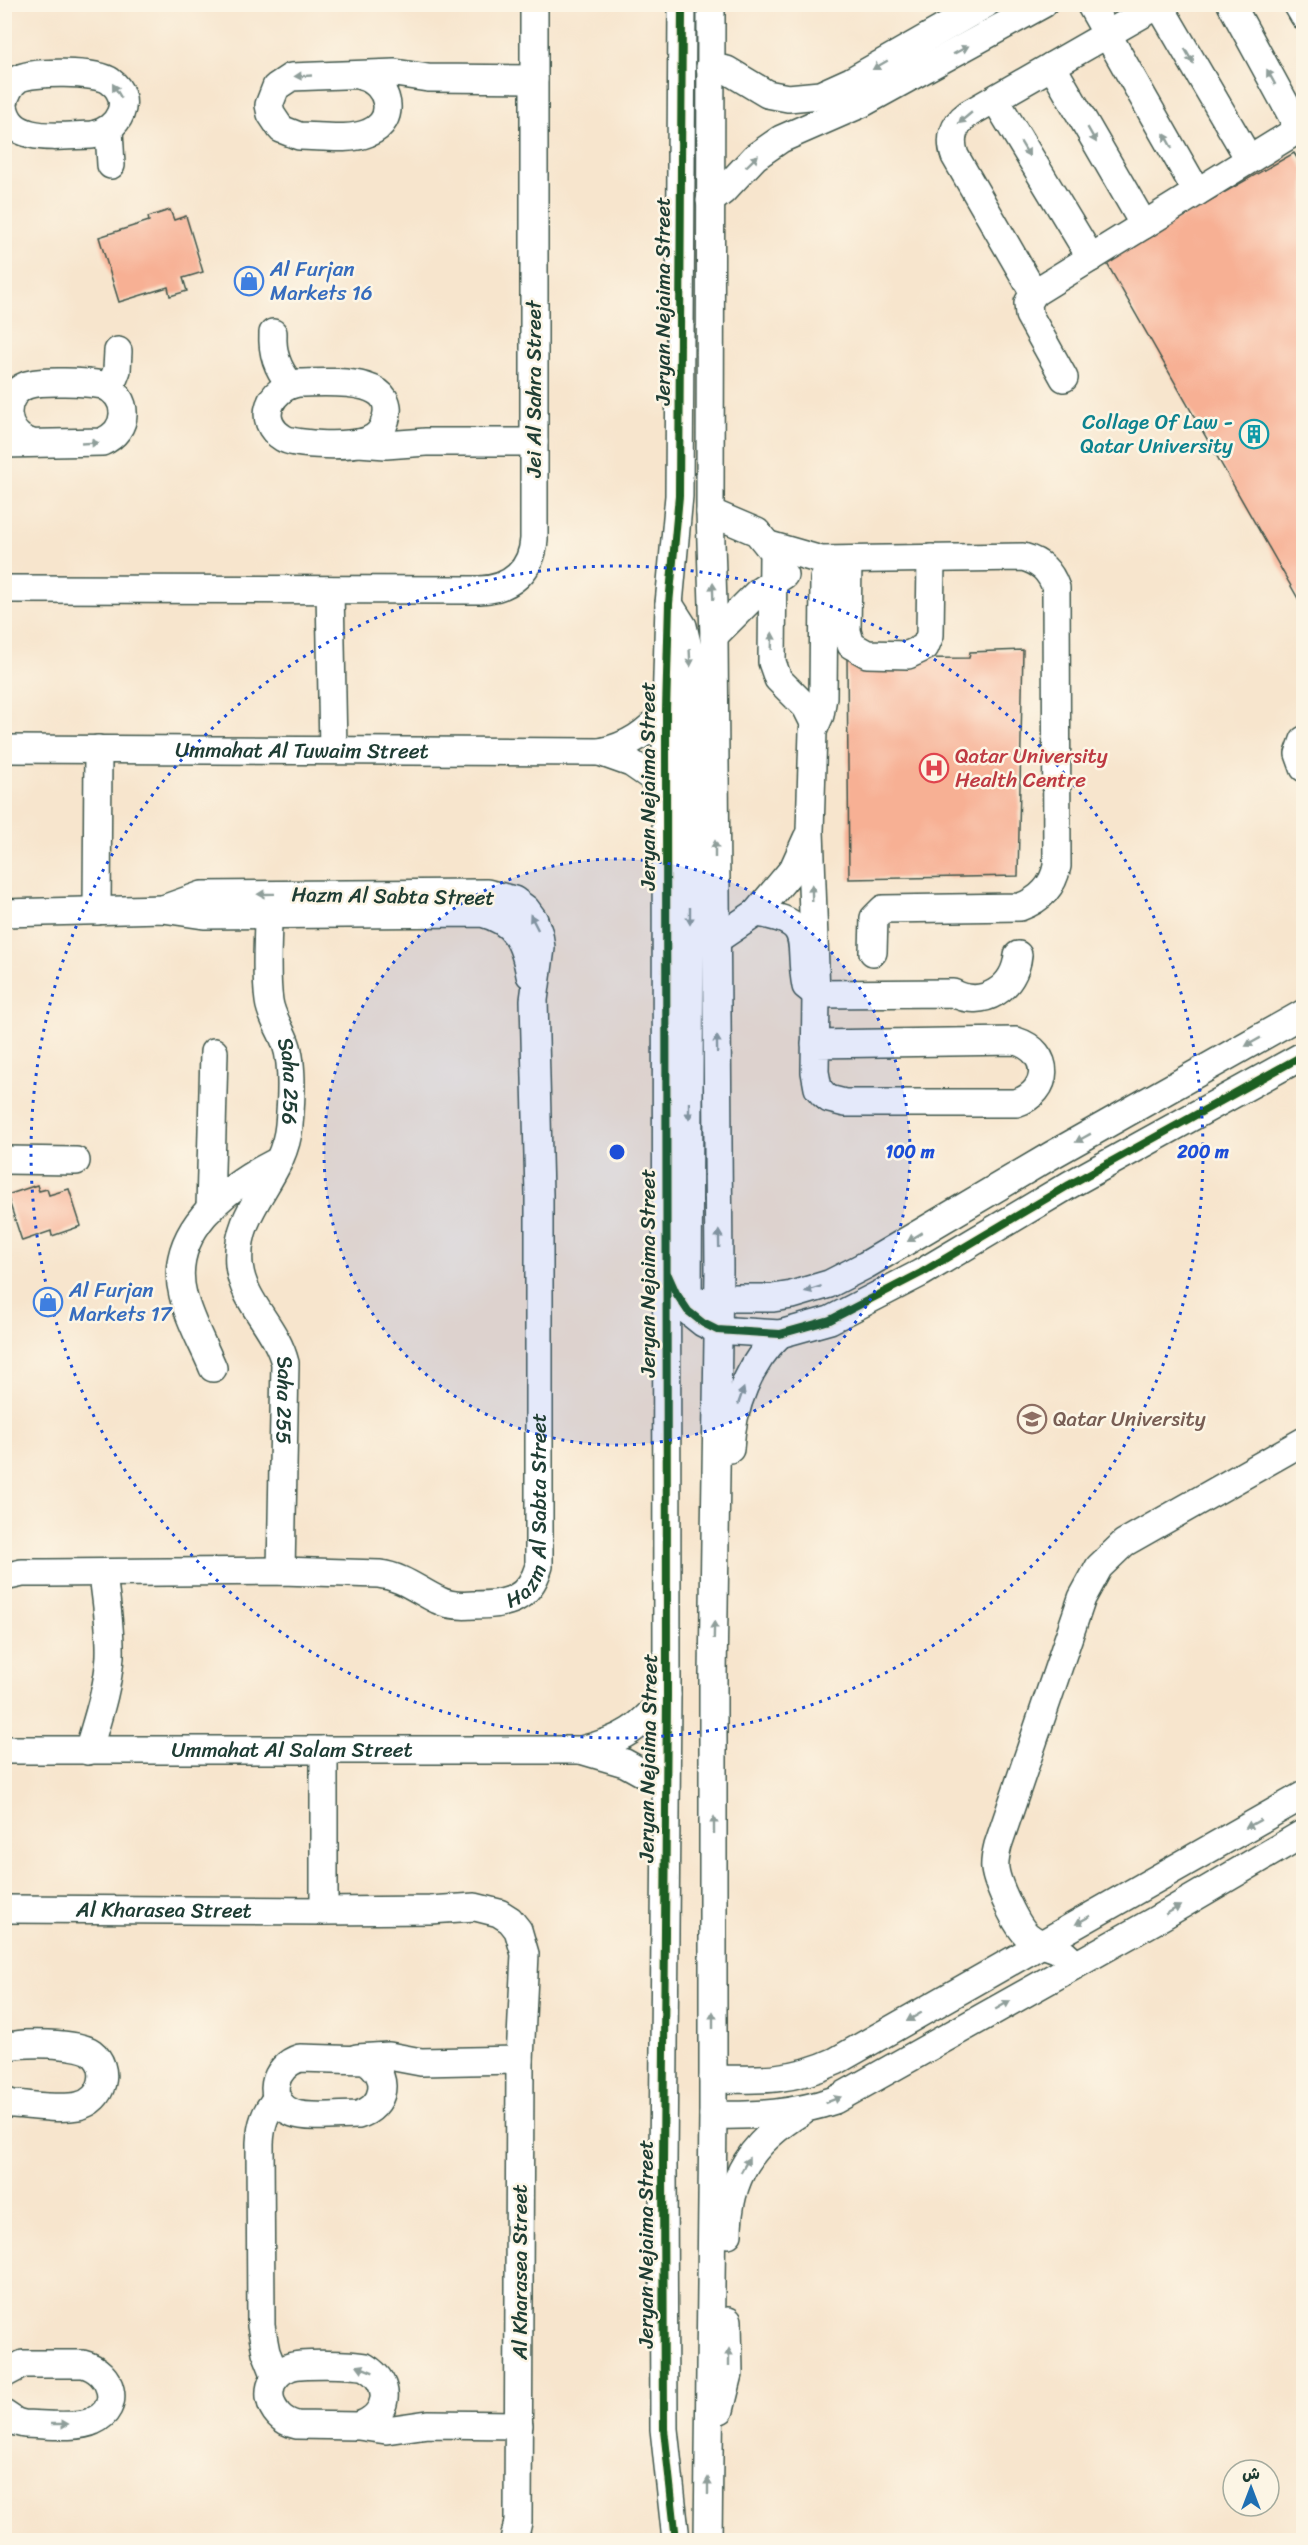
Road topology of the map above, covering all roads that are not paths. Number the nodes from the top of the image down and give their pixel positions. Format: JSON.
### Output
{"nodes":[{"id":1,"x":534,"y":4,"type":"edge"},
{"id":2,"x":682,"y":4,"type":"edge"},
{"id":3,"x":711,"y":4,"type":"edge"},
{"id":4,"x":986,"y":4,"type":"edge"},
{"id":5,"x":1090,"y":4,"type":"edge"},
{"id":6,"x":1231,"y":4,"type":"edge"},
{"id":7,"x":1297,"y":4,"type":"edge"},
{"id":8,"x":1160,"y":5,"type":"edge"},
{"id":9,"x":1026,"y":9,"type":"edge"},
{"id":10,"x":1304,"y":16,"type":"edge"},
{"id":11,"x":1108,"y":34,"type":"junction"},
{"id":12,"x":1052,"y":66,"type":"junction"},
{"id":13,"x":710,"y":67,"type":"junction"},
{"id":14,"x":4,"y":71,"type":"edge"},
{"id":15,"x":35,"y":75,"type":"junction"},
{"id":16,"x":361,"y":76,"type":"junction"},
{"id":17,"x":428,"y":78,"type":"junction"},
{"id":18,"x":534,"y":79,"type":"junction"},
{"id":19,"x":995,"y":99,"type":"junction"},
{"id":20,"x":4,"y":104,"type":"edge"},
{"id":21,"x":387,"y":110,"type":"junction"},
{"id":22,"x":1301,"y":127,"type":"edge"},
{"id":23,"x":109,"y":130,"type":"junction"},
{"id":24,"x":1249,"y":159,"type":"junction"},
{"id":25,"x":111,"y":165,"type":"dead end"},
{"id":26,"x":1197,"y":192,"type":"junction"},
{"id":27,"x":710,"y":201,"type":"junction"},
{"id":28,"x":1144,"y":225,"type":"junction"},
{"id":29,"x":1091,"y":258,"type":"junction"},
{"id":30,"x":1034,"y":293,"type":"junction"},
{"id":31,"x":273,"y":333,"type":"dead end"},
{"id":32,"x":118,"y":351,"type":"dead end"},
{"id":33,"x":1064,"y":378,"type":"dead end"},
{"id":34,"x":290,"y":384,"type":"junction"},
{"id":35,"x":110,"y":388,"type":"junction"},
{"id":36,"x":386,"y":409,"type":"junction"},
{"id":37,"x":5,"y":413,"type":"edge"},
{"id":38,"x":426,"y":442,"type":"junction"},
{"id":39,"x":534,"y":442,"type":"junction"},
{"id":40,"x":32,"y":443,"type":"junction"},
{"id":41,"x":359,"y":443,"type":"junction"},
{"id":42,"x":4,"y":444,"type":"edge"},
{"id":43,"x":710,"y":512,"type":"junction"},
{"id":44,"x":769,"y":545,"type":"junction"},
{"id":45,"x":931,"y":558,"type":"junction"},
{"id":46,"x":848,"y":560,"type":"junction"},
{"id":47,"x":818,"y":573,"type":"junction"},
{"id":48,"x":774,"y":582,"type":"junction"},
{"id":49,"x":4,"y":589,"type":"edge"},
{"id":50,"x":330,"y":590,"type":"junction"},
{"id":51,"x":669,"y":604,"type":"junction"},
{"id":52,"x":714,"y":636,"type":"junction"},
{"id":53,"x":817,"y":661,"type":"junction"},
{"id":54,"x":792,"y":693,"type":"junction"},
{"id":55,"x":666,"y":711,"type":"junction"},
{"id":56,"x":815,"y":725,"type":"junction"},
{"id":57,"x":1304,"y":740,"type":"edge"},
{"id":58,"x":4,"y":749,"type":"edge"},
{"id":59,"x":98,"y":749,"type":"junction"},
{"id":60,"x":333,"y":750,"type":"junction"},
{"id":61,"x":600,"y":752,"type":"junction"},
{"id":62,"x":1304,"y":768,"type":"edge"},
{"id":63,"x":666,"y":787,"type":"junction"},
{"id":64,"x":810,"y":831,"type":"junction"},
{"id":65,"x":309,"y":904,"type":"junction"},
{"id":66,"x":163,"y":909,"type":"junction"},
{"id":67,"x":97,"y":911,"type":"junction"},
{"id":68,"x":4,"y":913,"type":"edge"},
{"id":69,"x":756,"y":913,"type":"junction"},
{"id":70,"x":268,"y":914,"type":"junction"},
{"id":71,"x":716,"y":940,"type":"junction"},
{"id":72,"x":873,"y":952,"type":"dead end"},
{"id":73,"x":1012,"y":954,"type":"dead end"},
{"id":74,"x":816,"y":994,"type":"junction"},
{"id":75,"x":1304,"y":1013,"type":"edge"},
{"id":76,"x":815,"y":1044,"type":"junction"},
{"id":77,"x":214,"y":1052,"type":"dead end"},
{"id":78,"x":1304,"y":1055,"type":"edge"},
{"id":79,"x":1052,"y":1155,"type":"junction"},
{"id":80,"x":281,"y":1159,"type":"junction"},
{"id":81,"x":4,"y":1160,"type":"edge"},
{"id":82,"x":76,"y":1161,"type":"dead end"},
{"id":83,"x":1069,"y":1185,"type":"junction"},
{"id":84,"x":210,"y":1209,"type":"junction"},
{"id":85,"x":240,"y":1239,"type":"joint"},
{"id":86,"x":666,"y":1270,"type":"junction"},
{"id":87,"x":718,"y":1298,"type":"junction"},
{"id":88,"x":688,"y":1311,"type":"junction"},
{"id":89,"x":717,"y":1330,"type":"junction"},
{"id":90,"x":780,"y":1334,"type":"junction"},
{"id":91,"x":666,"y":1344,"type":"junction"},
{"id":92,"x":213,"y":1368,"type":"dead end"},
{"id":93,"x":1304,"y":1441,"type":"edge"},
{"id":94,"x":281,"y":1571,"type":"junction"},
{"id":95,"x":103,"y":1574,"type":"junction"},
{"id":96,"x":714,"y":1576,"type":"junction"},
{"id":97,"x":4,"y":1577,"type":"edge"},
{"id":98,"x":667,"y":1695,"type":"junction"},
{"id":99,"x":4,"y":1750,"type":"edge"},
{"id":100,"x":324,"y":1750,"type":"junction"},
{"id":101,"x":581,"y":1750,"type":"junction"},
{"id":102,"x":88,"y":1751,"type":"junction"},
{"id":103,"x":665,"y":1785,"type":"junction"},
{"id":104,"x":1304,"y":1795,"type":"edge"},
{"id":105,"x":1304,"y":1833,"type":"edge"},
{"id":106,"x":4,"y":1909,"type":"edge"},
{"id":107,"x":324,"y":1911,"type":"junction"},
{"id":108,"x":1041,"y":1943,"type":"junction"},
{"id":109,"x":1074,"y":1965,"type":"junction"},
{"id":110,"x":4,"y":2048,"type":"edge"},
{"id":111,"x":357,"y":2058,"type":"junction"},
{"id":112,"x":520,"y":2060,"type":"junction"},
{"id":113,"x":421,"y":2062,"type":"junction"},
{"id":114,"x":713,"y":2079,"type":"junction"},
{"id":115,"x":383,"y":2086,"type":"junction"},
{"id":116,"x":278,"y":2098,"type":"junction"},
{"id":117,"x":4,"y":2101,"type":"edge"},
{"id":118,"x":805,"y":2109,"type":"junction"},
{"id":119,"x":713,"y":2115,"type":"junction"},
{"id":120,"x":4,"y":2374,"type":"edge"},
{"id":121,"x":276,"y":2377,"type":"junction"},
{"id":122,"x":384,"y":2395,"type":"junction"},
{"id":123,"x":11,"y":2421,"type":"edge"},
{"id":124,"x":428,"y":2424,"type":"junction"},
{"id":125,"x":519,"y":2425,"type":"junction"},
{"id":126,"x":358,"y":2426,"type":"junction"},
{"id":127,"x":709,"y":2432,"type":"junction"},
{"id":128,"x":514,"y":2541,"type":"edge"},
{"id":129,"x":676,"y":2541,"type":"edge"},
{"id":130,"x":708,"y":2541,"type":"edge"}],
"edges":[{"from":1,"to":18,"type":"street","name":"Jei Al Sahra Street"},
{"from":2,"to":51,"type":"street","name":"Jeryan Nejaima Street"},
{"from":3,"to":13,"type":"street"},
{"from":4,"to":13,"type":"street","one_way":true},
{"from":5,"to":11,"type":"street"},
{"from":22,"to":6,"type":"street","one_way":true},
{"from":7,"to":10,"type":"street"},
{"from":8,"to":11,"type":"street"},
{"from":8,"to":24,"type":"street","one_way":true},
{"from":27,"to":9,"type":"street","one_way":true},
{"from":11,"to":12,"type":"street"},
{"from":26,"to":11,"type":"street","one_way":true},
{"from":12,"to":19,"type":"street"},
{"from":12,"to":28,"type":"street","one_way":true},
{"from":13,"to":27,"type":"street"},
{"from":14,"to":15,"type":"street"},
{"from":15,"to":20,"type":"street"},
{"from":23,"to":15,"type":"street","one_way":true},
{"from":16,"to":17,"type":"street"},
{"from":16,"to":21,"type":"street"},
{"from":16,"to":21,"type":"street","one_way":true},
{"from":17,"to":18,"type":"street"},
{"from":17,"to":21,"type":"street"},
{"from":18,"to":39,"type":"street","name":"Jei Al Sahra Street"},
{"from":19,"to":29,"type":"street","one_way":true},
{"from":19,"to":30,"type":"street","one_way":true},
{"from":20,"to":23,"type":"street"},
{"from":22,"to":24,"type":"street"},
{"from":23,"to":25,"type":"street"},
{"from":24,"to":26,"type":"street"},
{"from":26,"to":28,"type":"street"},
{"from":27,"to":43,"type":"street"},
{"from":28,"to":29,"type":"street"},
{"from":29,"to":30,"type":"street"},
{"from":30,"to":33,"type":"street"},
{"from":31,"to":34,"type":"street"},
{"from":32,"to":35,"type":"street"},
{"from":34,"to":36,"type":"street"},
{"from":34,"to":41,"type":"street"},
{"from":35,"to":37,"type":"street"},
{"from":40,"to":35,"type":"street","one_way":true},
{"from":36,"to":38,"type":"street"},
{"from":36,"to":41,"type":"street"},
{"from":37,"to":40,"type":"street"},
{"from":38,"to":39,"type":"street"},
{"from":38,"to":41,"type":"street"},
{"from":39,"to":50,"type":"street","name":"Jei Al Sahra Street"},
{"from":40,"to":42,"type":"street"},
{"from":43,"to":44,"type":"street"},
{"from":52,"to":43,"type":"street","one_way":true},
{"from":44,"to":47,"type":"street"},
{"from":44,"to":48,"type":"street"},
{"from":45,"to":46,"type":"street"},
{"from":45,"to":46,"type":"street"},
{"from":45,"to":72,"type":"street"},
{"from":46,"to":47,"type":"street"},
{"from":47,"to":48,"type":"street"},
{"from":47,"to":53,"type":"street"},
{"from":48,"to":52,"type":"street"},
{"from":54,"to":48,"type":"street","one_way":true},
{"from":49,"to":50,"type":"street","name":"Jei Al Sahra Street"},
{"from":50,"to":60,"type":"street"},
{"from":51,"to":55,"type":"street","name":"Jeryan Nejaima Street"},
{"from":51,"to":88,"type":"street","one_way":true},
{"from":71,"to":52,"type":"street","one_way":true},
{"from":53,"to":54,"type":"street"},
{"from":53,"to":56,"type":"street"},
{"from":54,"to":56,"type":"street"},
{"from":55,"to":61,"type":"street","name":"Ummahat Al Tuwaim Street"},
{"from":55,"to":63,"type":"street","name":"Jeryan Nejaima Street"},
{"from":56,"to":64,"type":"street"},
{"from":57,"to":62,"type":"street"},
{"from":58,"to":59,"type":"street","name":"Ummahat Al Tuwaim Street"},
{"from":59,"to":60,"type":"street","name":"Ummahat Al Tuwaim Street"},
{"from":59,"to":67,"type":"street"},
{"from":60,"to":61,"type":"street","name":"Ummahat Al Tuwaim Street"},
{"from":61,"to":63,"type":"street","name":"Ummahat Al Tuwaim Street"},
{"from":63,"to":86,"type":"street","name":"Jeryan Nejaima Street"},
{"from":64,"to":69,"type":"street"},
{"from":74,"to":64,"type":"street","one_way":true},
{"from":65,"to":66,"type":"street","name":"Hazm Al Sabta Street","one_way":true},
{"from":65,"to":70,"type":"street","name":"Hazm Al Sabta Street"},
{"from":65,"to":94,"type":"street","name":"Hazm Al Sabta Street"},
{"from":66,"to":67,"type":"street","name":"Hazm Al Sabta Street"},
{"from":66,"to":70,"type":"street","name":"Hazm Al Sabta Street"},
{"from":67,"to":68,"type":"street","name":"Hazm Al Sabta Street"},
{"from":69,"to":71,"type":"street"},
{"from":69,"to":74,"type":"street"},
{"from":70,"to":80,"type":"street","name":"Saha 256"},
{"from":87,"to":71,"type":"street","one_way":true},
{"from":73,"to":74,"type":"street"},
{"from":74,"to":76,"type":"street"},
{"from":75,"to":79,"type":"street","one_way":true},
{"from":76,"to":76,"type":"street"},
{"from":77,"to":84,"type":"street"},
{"from":78,"to":83,"type":"street"},
{"from":79,"to":83,"type":"street"},
{"from":79,"to":87,"type":"street","one_way":true},
{"from":80,"to":84,"type":"street"},
{"from":80,"to":85,"type":"street","name":"Saha 256"},
{"from":81,"to":82,"type":"street"},
{"from":83,"to":90,"type":"street"},
{"from":84,"to":92,"type":"street"},
{"from":85,"to":94,"type":"street","name":"Saha 255"},
{"from":86,"to":88,"type":"street"},
{"from":86,"to":91,"type":"street","name":"Jeryan Nejaima Street"},
{"from":87,"to":88,"type":"street"},
{"from":87,"to":89,"type":"street"},
{"from":88,"to":89,"type":"street"},
{"from":88,"to":91,"type":"street"},
{"from":89,"to":90,"type":"street"},
{"from":89,"to":96,"type":"street"},
{"from":96,"to":90,"type":"street","one_way":true},
{"from":91,"to":98,"type":"street","name":"Jeryan Nejaima Street"},
{"from":93,"to":108,"type":"street"},
{"from":94,"to":95,"type":"street","name":"Hazm Al Sabta Street"},
{"from":95,"to":97,"type":"street","name":"Hazm Al Sabta Street"},
{"from":95,"to":102,"type":"street"},
{"from":114,"to":96,"type":"street","one_way":true},
{"from":98,"to":101,"type":"street","name":"Ummahat Al Salam Street"},
{"from":98,"to":103,"type":"street","name":"Jeryan Nejaima Street"},
{"from":99,"to":102,"type":"street","name":"Ummahat Al Salam Street"},
{"from":100,"to":101,"type":"street","name":"Ummahat Al Salam Street"},
{"from":100,"to":102,"type":"street","name":"Ummahat Al Salam Street"},
{"from":100,"to":107,"type":"street"},
{"from":101,"to":103,"type":"street","name":"Ummahat Al Salam Street"},
{"from":103,"to":129,"type":"street","name":"Jeryan Nejaima Street"},
{"from":104,"to":108,"type":"street","one_way":true},
{"from":109,"to":105,"type":"street","one_way":true},
{"from":106,"to":107,"type":"street","name":"Al Kharasea Street"},
{"from":107,"to":112,"type":"street","name":"Al Kharasea Street"},
{"from":108,"to":109,"type":"street"},
{"from":108,"to":114,"type":"street","one_way":true},
{"from":118,"to":109,"type":"street","one_way":true},
{"from":110,"to":117,"type":"street"},
{"from":111,"to":113,"type":"street"},
{"from":111,"to":115,"type":"street"},
{"from":111,"to":116,"type":"street"},
{"from":112,"to":113,"type":"street"},
{"from":112,"to":125,"type":"street","name":"Al Kharasea Street"},
{"from":113,"to":115,"type":"street"},
{"from":114,"to":119,"type":"street"},
{"from":115,"to":116,"type":"street"},
{"from":116,"to":121,"type":"street"},
{"from":118,"to":119,"type":"street"},
{"from":127,"to":118,"type":"street","one_way":true},
{"from":119,"to":127,"type":"street"},
{"from":123,"to":120,"type":"street","one_way":true},
{"from":122,"to":121,"type":"street","one_way":true},
{"from":121,"to":126,"type":"street"},
{"from":122,"to":124,"type":"street"},
{"from":122,"to":126,"type":"street"},
{"from":124,"to":125,"type":"street"},
{"from":124,"to":126,"type":"street"},
{"from":125,"to":128,"type":"street","name":"Al Kharasea Street"},
{"from":130,"to":127,"type":"street","one_way":true}]}
